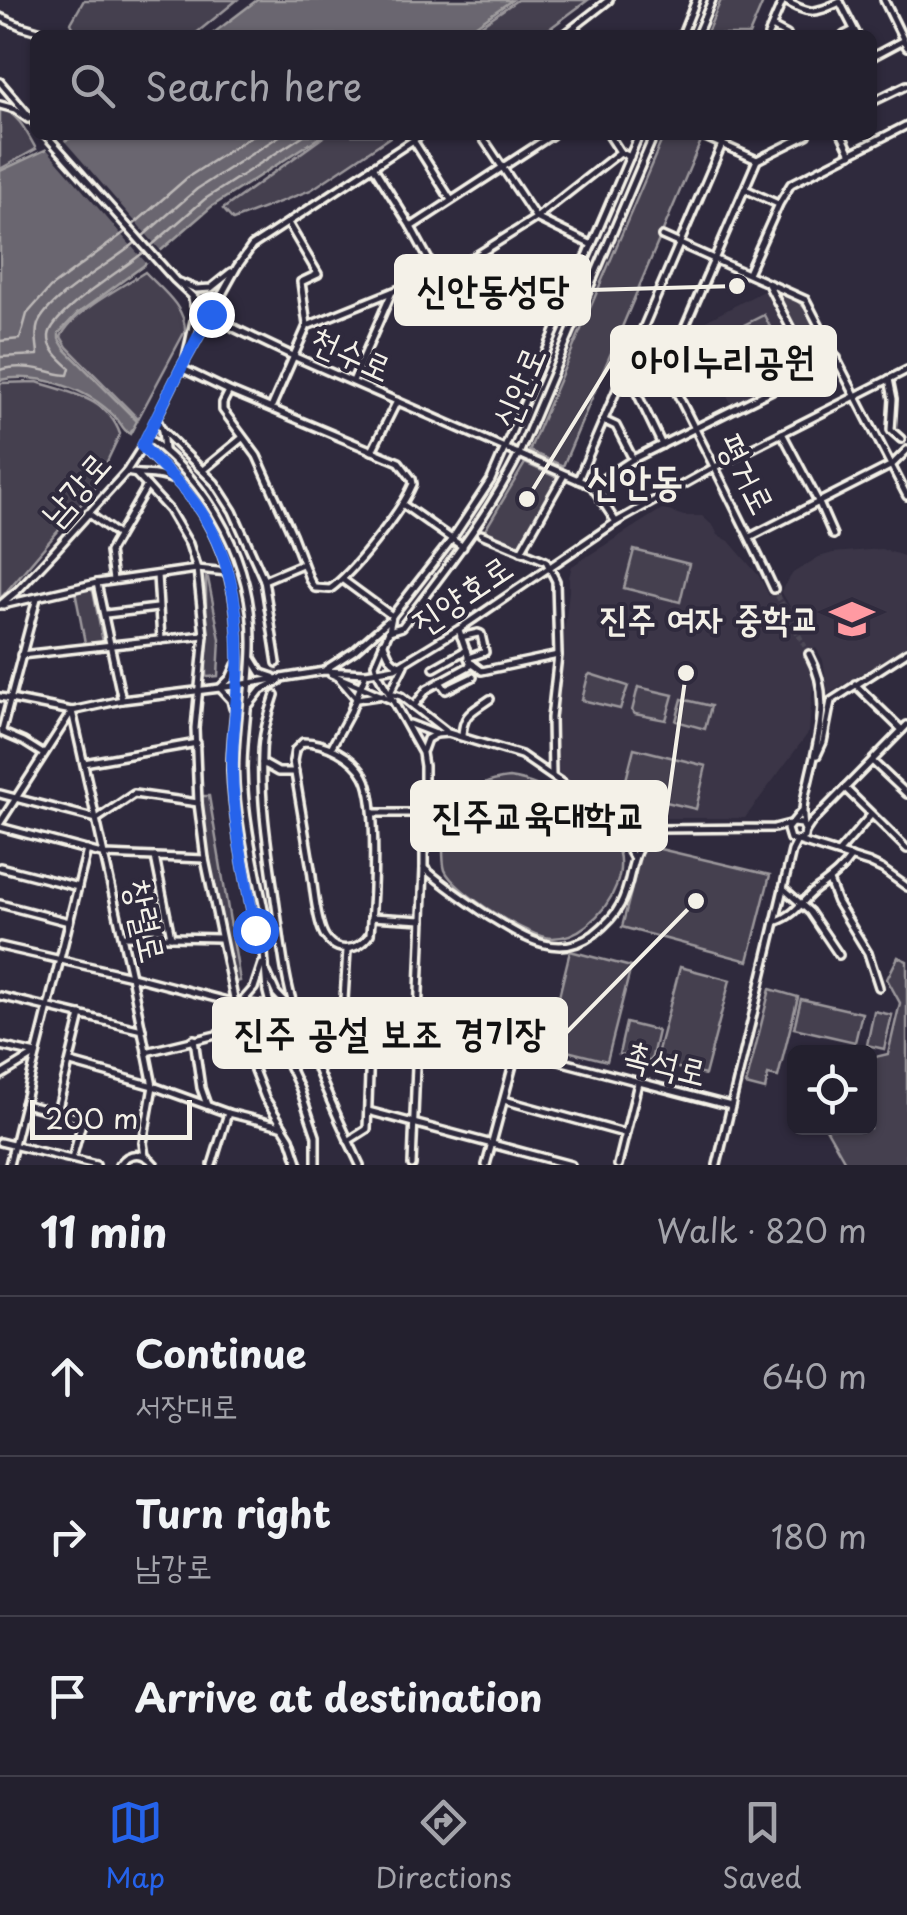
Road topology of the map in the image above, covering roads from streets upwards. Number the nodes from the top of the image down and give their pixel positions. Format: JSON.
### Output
{"nodes":[{"id":1,"x":609,"y":0,"type":"edge"},
{"id":2,"x":696,"y":0,"type":"edge"},
{"id":3,"x":712,"y":0,"type":"edge"},
{"id":4,"x":784,"y":0,"type":"edge"},
{"id":5,"x":884,"y":0,"type":"edge"},
{"id":6,"x":840,"y":1,"type":"edge"},
{"id":7,"x":0,"y":17,"type":"edge"},
{"id":8,"x":772,"y":27,"type":"junction"},
{"id":9,"x":38,"y":30,"type":"edge"},
{"id":10,"x":570,"y":30,"type":"edge"},
{"id":11,"x":684,"y":30,"type":"edge"},
{"id":12,"x":698,"y":30,"type":"edge"},
{"id":13,"x":770,"y":30,"type":"edge"},
{"id":14,"x":777,"y":30,"type":"edge"},
{"id":15,"x":855,"y":30,"type":"edge"},
{"id":16,"x":905,"y":44,"type":"edge"},
{"id":17,"x":877,"y":55,"type":"edge"},
{"id":18,"x":907,"y":85,"type":"edge"},
{"id":19,"x":1,"y":86,"type":"edge"},
{"id":20,"x":877,"y":100,"type":"edge"},
{"id":21,"x":0,"y":104,"type":"edge"},
{"id":22,"x":30,"y":118,"type":"edge"},
{"id":23,"x":30,"y":120,"type":"edge"},
{"id":24,"x":907,"y":125,"type":"edge"},
{"id":25,"x":50,"y":140,"type":"edge"},
{"id":26,"x":413,"y":140,"type":"joint"},
{"id":27,"x":484,"y":140,"type":"edge"},
{"id":28,"x":544,"y":140,"type":"edge"},
{"id":29,"x":612,"y":140,"type":"edge"},
{"id":30,"x":638,"y":140,"type":"edge"},
{"id":31,"x":652,"y":140,"type":"edge"},
{"id":32,"x":713,"y":140,"type":"edge"},
{"id":33,"x":724,"y":140,"type":"edge"},
{"id":34,"x":798,"y":140,"type":"edge"},
{"id":35,"x":845,"y":140,"type":"edge"},
{"id":36,"x":722,"y":144,"type":"junction"},
{"id":37,"x":620,"y":152,"type":"junction"},
{"id":38,"x":852,"y":154,"type":"junction"},
{"id":39,"x":630,"y":157,"type":"junction"},
{"id":40,"x":757,"y":160,"type":"junction"},
{"id":41,"x":374,"y":166,"type":"junction"},
{"id":42,"x":502,"y":168,"type":"junction"},
{"id":43,"x":744,"y":189,"type":"junction"},
{"id":44,"x":451,"y":200,"type":"junction"},
{"id":45,"x":779,"y":204,"type":"junction"},
{"id":46,"x":536,"y":218,"type":"junction"},
{"id":47,"x":288,"y":222,"type":"junction"},
{"id":48,"x":411,"y":227,"type":"junction"},
{"id":49,"x":662,"y":236,"type":"dead end"},
{"id":50,"x":592,"y":244,"type":"junction"},
{"id":51,"x":680,"y":244,"type":"junction"},
{"id":52,"x":715,"y":259,"type":"junction"},
{"id":53,"x":466,"y":262,"type":"junction"},
{"id":54,"x":237,"y":267,"type":"junction"},
{"id":55,"x":436,"y":274,"type":"junction"},
{"id":56,"x":748,"y":274,"type":"junction"},
{"id":57,"x":176,"y":281,"type":"junction"},
{"id":58,"x":767,"y":282,"type":"junction"},
{"id":59,"x":392,"y":292,"type":"junction"},
{"id":60,"x":192,"y":296,"type":"junction"},
{"id":61,"x":566,"y":305,"type":"junction"},
{"id":62,"x":211,"y":314,"type":"junction"},
{"id":63,"x":307,"y":326,"type":"junction"},
{"id":64,"x":292,"y":356,"type":"junction"},
{"id":65,"x":630,"y":356,"type":"junction"},
{"id":66,"x":186,"y":358,"type":"junction"},
{"id":67,"x":837,"y":358,"type":"junction"},
{"id":68,"x":181,"y":368,"type":"junction"},
{"id":69,"x":812,"y":370,"type":"junction"},
{"id":70,"x":907,"y":370,"type":"edge"},
{"id":71,"x":666,"y":371,"type":"junction"},
{"id":72,"x":889,"y":379,"type":"junction"},
{"id":73,"x":352,"y":382,"type":"junction"},
{"id":74,"x":619,"y":383,"type":"junction"},
{"id":75,"x":228,"y":391,"type":"junction"},
{"id":76,"x":856,"y":395,"type":"junction"},
{"id":77,"x":397,"y":402,"type":"junction"},
{"id":78,"x":272,"y":408,"type":"junction"},
{"id":79,"x":156,"y":418,"type":"junction"},
{"id":80,"x":603,"y":420,"type":"junction"},
{"id":81,"x":869,"y":424,"type":"junction"},
{"id":82,"x":695,"y":429,"type":"junction"},
{"id":83,"x":162,"y":430,"type":"junction"},
{"id":84,"x":857,"y":430,"type":"dead end"},
{"id":85,"x":782,"y":433,"type":"junction"},
{"id":86,"x":147,"y":438,"type":"junction"},
{"id":87,"x":242,"y":438,"type":"junction"},
{"id":88,"x":901,"y":439,"type":"dead end"},
{"id":89,"x":662,"y":445,"type":"junction"},
{"id":90,"x":142,"y":446,"type":"junction"},
{"id":91,"x":506,"y":449,"type":"junction"},
{"id":92,"x":164,"y":450,"type":"junction"},
{"id":93,"x":907,"y":450,"type":"edge"},
{"id":94,"x":372,"y":451,"type":"junction"},
{"id":95,"x":518,"y":454,"type":"junction"},
{"id":96,"x":633,"y":459,"type":"junction"},
{"id":97,"x":892,"y":465,"type":"junction"},
{"id":98,"x":713,"y":468,"type":"junction"},
{"id":99,"x":202,"y":470,"type":"junction"},
{"id":100,"x":126,"y":472,"type":"junction"},
{"id":101,"x":136,"y":474,"type":"junction"},
{"id":102,"x":564,"y":474,"type":"junction"},
{"id":103,"x":578,"y":480,"type":"junction"},
{"id":104,"x":176,"y":482,"type":"junction"},
{"id":105,"x":147,"y":486,"type":"junction"},
{"id":106,"x":592,"y":486,"type":"junction"},
{"id":107,"x":904,"y":486,"type":"edge"},
{"id":108,"x":907,"y":496,"type":"edge"},
{"id":109,"x":819,"y":503,"type":"junction"},
{"id":110,"x":402,"y":504,"type":"junction"},
{"id":111,"x":88,"y":512,"type":"junction"},
{"id":112,"x":616,"y":522,"type":"junction"},
{"id":113,"x":481,"y":534,"type":"dead end"},
{"id":114,"x":118,"y":535,"type":"junction"},
{"id":115,"x":833,"y":535,"type":"dead end"},
{"id":116,"x":750,"y":537,"type":"junction"},
{"id":117,"x":452,"y":540,"type":"junction"},
{"id":118,"x":463,"y":548,"type":"junction"},
{"id":119,"x":522,"y":550,"type":"junction"},
{"id":120,"x":302,"y":564,"type":"junction"},
{"id":121,"x":550,"y":566,"type":"junction"},
{"id":122,"x":197,"y":569,"type":"junction"},
{"id":123,"x":229,"y":572,"type":"junction"},
{"id":124,"x":157,"y":575,"type":"junction"},
{"id":125,"x":114,"y":580,"type":"junction"},
{"id":126,"x":264,"y":580,"type":"junction"},
{"id":127,"x":343,"y":580,"type":"junction"},
{"id":128,"x":97,"y":583,"type":"junction"},
{"id":129,"x":774,"y":588,"type":"tunnel mouth"},
{"id":130,"x":37,"y":598,"type":"junction"},
{"id":131,"x":0,"y":605,"type":"edge"},
{"id":132,"x":158,"y":608,"type":"junction"},
{"id":133,"x":105,"y":614,"type":"junction"},
{"id":134,"x":391,"y":618,"type":"junction"},
{"id":135,"x":458,"y":629,"type":"junction"},
{"id":136,"x":389,"y":632,"type":"junction"},
{"id":137,"x":204,"y":634,"type":"junction"},
{"id":138,"x":461,"y":637,"type":"junction"},
{"id":139,"x":161,"y":640,"type":"junction"},
{"id":140,"x":383,"y":642,"type":"junction"},
{"id":141,"x":109,"y":646,"type":"junction"},
{"id":142,"x":907,"y":652,"type":"edge"},
{"id":143,"x":809,"y":654,"type":"tunnel mouth"},
{"id":144,"x":21,"y":655,"type":"junction"},
{"id":145,"x":558,"y":656,"type":"junction"},
{"id":146,"x":238,"y":657,"type":"junction"},
{"id":147,"x":252,"y":657,"type":"junction"},
{"id":148,"x":469,"y":657,"type":"junction"},
{"id":149,"x":277,"y":663,"type":"tunnel mouth"},
{"id":150,"x":404,"y":664,"type":"junction"},
{"id":151,"x":434,"y":668,"type":"dead end"},
{"id":152,"x":324,"y":671,"type":"junction"},
{"id":153,"x":366,"y":672,"type":"junction"},
{"id":154,"x":378,"y":672,"type":"junction"},
{"id":155,"x":337,"y":676,"type":"junction"},
{"id":156,"x":473,"y":677,"type":"dead end"},
{"id":157,"x":284,"y":678,"type":"junction"},
{"id":158,"x":249,"y":682,"type":"junction"},
{"id":159,"x":440,"y":682,"type":"junction"},
{"id":160,"x":238,"y":683,"type":"junction"},
{"id":161,"x":855,"y":684,"type":"junction"},
{"id":162,"x":362,"y":686,"type":"junction"},
{"id":163,"x":220,"y":688,"type":"junction"},
{"id":164,"x":198,"y":690,"type":"junction"},
{"id":165,"x":387,"y":694,"type":"junction"},
{"id":166,"x":275,"y":695,"type":"tunnel mouth"},
{"id":167,"x":0,"y":696,"type":"edge"},
{"id":168,"x":9,"y":698,"type":"junction"},
{"id":169,"x":357,"y":699,"type":"junction"},
{"id":170,"x":490,"y":699,"type":"dead end"},
{"id":171,"x":122,"y":700,"type":"junction"},
{"id":172,"x":248,"y":706,"type":"junction"},
{"id":173,"x":414,"y":706,"type":"junction"},
{"id":174,"x":72,"y":712,"type":"junction"},
{"id":175,"x":234,"y":712,"type":"junction"},
{"id":176,"x":407,"y":723,"type":"junction"},
{"id":177,"x":904,"y":727,"type":"edge"},
{"id":178,"x":448,"y":733,"type":"junction"},
{"id":179,"x":436,"y":734,"type":"junction"},
{"id":180,"x":462,"y":736,"type":"junction"},
{"id":181,"x":197,"y":743,"type":"junction"},
{"id":182,"x":331,"y":748,"type":"junction"},
{"id":183,"x":422,"y":753,"type":"junction"},
{"id":184,"x":43,"y":754,"type":"junction"},
{"id":185,"x":872,"y":760,"type":"junction"},
{"id":186,"x":813,"y":762,"type":"junction"},
{"id":187,"x":84,"y":763,"type":"junction"},
{"id":188,"x":262,"y":763,"type":"junction"},
{"id":189,"x":294,"y":772,"type":"junction"},
{"id":190,"x":552,"y":775,"type":"junction"},
{"id":191,"x":907,"y":784,"type":"edge"},
{"id":192,"x":845,"y":788,"type":"junction"},
{"id":193,"x":906,"y":793,"type":"edge"},
{"id":194,"x":0,"y":794,"type":"edge"},
{"id":195,"x":14,"y":798,"type":"junction"},
{"id":196,"x":198,"y":803,"type":"junction"},
{"id":197,"x":802,"y":811,"type":"junction"},
{"id":198,"x":372,"y":813,"type":"junction"},
{"id":199,"x":425,"y":813,"type":"junction"},
{"id":200,"x":871,"y":814,"type":"junction"},
{"id":201,"x":97,"y":818,"type":"junction"},
{"id":202,"x":613,"y":820,"type":"junction"},
{"id":203,"x":792,"y":824,"type":"junction"},
{"id":204,"x":0,"y":825,"type":"edge"},
{"id":205,"x":774,"y":828,"type":"junction"},
{"id":206,"x":806,"y":829,"type":"junction"},
{"id":207,"x":655,"y":830,"type":"junction"},
{"id":208,"x":788,"y":836,"type":"junction"},
{"id":209,"x":798,"y":841,"type":"junction"},
{"id":210,"x":810,"y":844,"type":"junction"},
{"id":211,"x":907,"y":849,"type":"edge"},
{"id":212,"x":86,"y":850,"type":"junction"},
{"id":213,"x":792,"y":851,"type":"junction"},
{"id":214,"x":838,"y":853,"type":"junction"},
{"id":215,"x":105,"y":856,"type":"junction"},
{"id":216,"x":154,"y":857,"type":"junction"},
{"id":217,"x":633,"y":857,"type":"junction"},
{"id":218,"x":851,"y":857,"type":"junction"},
{"id":219,"x":205,"y":859,"type":"junction"},
{"id":220,"x":0,"y":867,"type":"edge"},
{"id":221,"x":424,"y":868,"type":"junction"},
{"id":222,"x":829,"y":882,"type":"junction"},
{"id":223,"x":78,"y":886,"type":"junction"},
{"id":224,"x":907,"y":887,"type":"edge"},
{"id":225,"x":783,"y":888,"type":"junction"},
{"id":226,"x":0,"y":904,"type":"edge"},
{"id":227,"x":803,"y":904,"type":"junction"},
{"id":228,"x":371,"y":917,"type":"junction"},
{"id":229,"x":422,"y":920,"type":"junction"},
{"id":230,"x":69,"y":922,"type":"junction"},
{"id":231,"x":775,"y":922,"type":"junction"},
{"id":232,"x":122,"y":936,"type":"junction"},
{"id":233,"x":171,"y":937,"type":"junction"},
{"id":234,"x":220,"y":938,"type":"junction"},
{"id":235,"x":263,"y":940,"type":"junction"},
{"id":236,"x":0,"y":946,"type":"edge"},
{"id":237,"x":347,"y":950,"type":"junction"},
{"id":238,"x":839,"y":955,"type":"dead end"},
{"id":239,"x":59,"y":960,"type":"junction"},
{"id":240,"x":263,"y":961,"type":"junction"},
{"id":241,"x":131,"y":976,"type":"junction"},
{"id":242,"x":879,"y":987,"type":"dead end"},
{"id":243,"x":0,"y":996,"type":"edge"},
{"id":244,"x":239,"y":1004,"type":"junction"},
{"id":245,"x":270,"y":1005,"type":"junction"},
{"id":246,"x":48,"y":1008,"type":"junction"},
{"id":247,"x":292,"y":1008,"type":"junction"},
{"id":248,"x":81,"y":1016,"type":"junction"},
{"id":249,"x":342,"y":1016,"type":"junction"},
{"id":250,"x":371,"y":1021,"type":"junction"},
{"id":251,"x":416,"y":1027,"type":"junction"},
{"id":252,"x":245,"y":1028,"type":"junction"},
{"id":253,"x":142,"y":1030,"type":"junction"},
{"id":254,"x":277,"y":1034,"type":"junction"},
{"id":255,"x":194,"y":1039,"type":"junction"},
{"id":256,"x":0,"y":1046,"type":"edge"},
{"id":257,"x":518,"y":1050,"type":"junction"},
{"id":258,"x":146,"y":1052,"type":"junction"},
{"id":259,"x":36,"y":1054,"type":"junction"},
{"id":260,"x":70,"y":1063,"type":"junction"},
{"id":261,"x":0,"y":1076,"type":"edge"},
{"id":262,"x":638,"y":1083,"type":"junction"},
{"id":263,"x":153,"y":1086,"type":"junction"},
{"id":264,"x":504,"y":1100,"type":"junction"},
{"id":265,"x":24,"y":1104,"type":"junction"},
{"id":266,"x":206,"y":1105,"type":"junction"},
{"id":267,"x":731,"y":1106,"type":"junction"},
{"id":268,"x":57,"y":1112,"type":"junction"},
{"id":269,"x":368,"y":1112,"type":"junction"},
{"id":270,"x":228,"y":1113,"type":"junction"},
{"id":271,"x":414,"y":1122,"type":"junction"},
{"id":272,"x":281,"y":1126,"type":"junction"},
{"id":273,"x":624,"y":1133,"type":"junction"},
{"id":274,"x":348,"y":1140,"type":"junction"},
{"id":275,"x":0,"y":1142,"type":"edge"},
{"id":276,"x":492,"y":1144,"type":"junction"},
{"id":277,"x":14,"y":1145,"type":"junction"},
{"id":278,"x":141,"y":1155,"type":"junction"},
{"id":279,"x":72,"y":1159,"type":"junction"},
{"id":280,"x":8,"y":1165,"type":"edge"},
{"id":281,"x":96,"y":1165,"type":"edge"},
{"id":282,"x":118,"y":1165,"type":"edge"},
{"id":283,"x":154,"y":1165,"type":"edge"},
{"id":284,"x":212,"y":1165,"type":"edge"},
{"id":285,"x":299,"y":1165,"type":"edge"},
{"id":286,"x":316,"y":1165,"type":"edge"},
{"id":287,"x":360,"y":1165,"type":"edge"},
{"id":288,"x":412,"y":1165,"type":"edge"},
{"id":289,"x":486,"y":1165,"type":"edge"},
{"id":290,"x":570,"y":1165,"type":"edge"},
{"id":291,"x":618,"y":1165,"type":"edge"},
{"id":292,"x":717,"y":1165,"type":"edge"}],
"edges":[{"from":1,"to":10,"type":"street"},
{"from":2,"to":11,"type":"street"},
{"from":3,"to":12,"type":"street"},
{"from":4,"to":6,"type":"street"},
{"from":4,"to":8,"type":"street"},
{"from":5,"to":16,"type":"street"},
{"from":6,"to":15,"type":"street"},
{"from":7,"to":9,"type":"street"},
{"from":8,"to":13,"type":"street"},
{"from":8,"to":14,"type":"street"},
{"from":16,"to":17,"type":"street"},
{"from":18,"to":20,"type":"street"},
{"from":19,"to":22,"type":"street"},
{"from":21,"to":23,"type":"street"},
{"from":24,"to":38,"type":"street"},
{"from":25,"to":57,"type":"street","name":"천수로"},
{"from":26,"to":41,"type":"street","name":"남강로"},
{"from":26,"to":44,"type":"street"},
{"from":27,"to":42,"type":"street"},
{"from":28,"to":42,"type":"street"},
{"from":29,"to":37,"type":"street"},
{"from":30,"to":39,"type":"street","name":"신안로"},
{"from":31,"to":95,"type":"street","name":"신안로"},
{"from":32,"to":36,"type":"street"},
{"from":33,"to":36,"type":"street"},
{"from":34,"to":40,"type":"street"},
{"from":35,"to":38,"type":"street"},
{"from":36,"to":40,"type":"street"},
{"from":36,"to":51,"type":"street"},
{"from":37,"to":39,"type":"street"},
{"from":37,"to":46,"type":"street"},
{"from":38,"to":45,"type":"street"},
{"from":39,"to":50,"type":"street","name":"신안로"},
{"from":40,"to":43,"type":"street"},
{"from":41,"to":47,"type":"street","name":"남강로"},
{"from":41,"to":48,"type":"street"},
{"from":42,"to":44,"type":"street"},
{"from":42,"to":46,"type":"street"},
{"from":43,"to":45,"type":"street"},
{"from":43,"to":52,"type":"street"},
{"from":44,"to":48,"type":"street"},
{"from":45,"to":56,"type":"street"},
{"from":46,"to":50,"type":"street"},
{"from":46,"to":53,"type":"street"},
{"from":47,"to":54,"type":"street","name":"남강로"},
{"from":47,"to":63,"type":"street"},
{"from":48,"to":55,"type":"street"},
{"from":49,"to":51,"type":"street"},
{"from":50,"to":61,"type":"street","name":"신안로"},
{"from":51,"to":52,"type":"street"},
{"from":51,"to":65,"type":"street"},
{"from":52,"to":56,"type":"street"},
{"from":52,"to":71,"type":"street"},
{"from":53,"to":55,"type":"street"},
{"from":53,"to":61,"type":"street"},
{"from":54,"to":57,"type":"street"},
{"from":54,"to":62,"type":"street","name":"남강로"},
{"from":55,"to":59,"type":"street"},
{"from":56,"to":58,"type":"street"},
{"from":57,"to":60,"type":"street","name":"천수로"},
{"from":58,"to":67,"type":"street"},
{"from":58,"to":69,"type":"street"},
{"from":59,"to":63,"type":"street"},
{"from":59,"to":73,"type":"street"},
{"from":60,"to":62,"type":"street","name":"천수로"},
{"from":60,"to":66,"type":"street"},
{"from":61,"to":91,"type":"street","name":"신안로"},
{"from":62,"to":64,"type":"street","name":"천수로"},
{"from":62,"to":66,"type":"street","name":"남강로"},
{"from":63,"to":64,"type":"street"},
{"from":64,"to":73,"type":"street","name":"천수로"},
{"from":64,"to":78,"type":"street"},
{"from":65,"to":71,"type":"street"},
{"from":65,"to":74,"type":"street"},
{"from":66,"to":68,"type":"street","name":"남강로"},
{"from":67,"to":69,"type":"street"},
{"from":67,"to":76,"type":"street"},
{"from":68,"to":75,"type":"street"},
{"from":68,"to":79,"type":"street","name":"남강로"},
{"from":69,"to":82,"type":"street"},
{"from":70,"to":72,"type":"street","name":"진양호로"},
{"from":71,"to":82,"type":"street","name":"평거로"},
{"from":72,"to":76,"type":"street","name":"진양호로"},
{"from":72,"to":88,"type":"street"},
{"from":73,"to":77,"type":"street","name":"천수로"},
{"from":74,"to":80,"type":"street"},
{"from":74,"to":89,"type":"street"},
{"from":75,"to":78,"type":"street"},
{"from":75,"to":87,"type":"street"},
{"from":76,"to":81,"type":"street"},
{"from":76,"to":85,"type":"street","name":"진양호로"},
{"from":77,"to":91,"type":"street","name":"천수로"},
{"from":77,"to":94,"type":"street"},
{"from":78,"to":94,"type":"street"},
{"from":79,"to":83,"type":"street"},
{"from":79,"to":86,"type":"street","name":"남강로"},
{"from":80,"to":96,"type":"street"},
{"from":80,"to":103,"type":"street"},
{"from":81,"to":84,"type":"street"},
{"from":81,"to":97,"type":"street"},
{"from":82,"to":89,"type":"street"},
{"from":82,"to":98,"type":"street","name":"평거로"},
{"from":83,"to":92,"type":"street"},
{"from":83,"to":99,"type":"street"},
{"from":85,"to":98,"type":"street","name":"진양호로"},
{"from":85,"to":109,"type":"street"},
{"from":86,"to":90,"type":"street","name":"남강로"},
{"from":86,"to":92,"type":"street"},
{"from":87,"to":99,"type":"street"},
{"from":87,"to":120,"type":"street"},
{"from":89,"to":96,"type":"street"},
{"from":90,"to":100,"type":"street","name":"남강로"},
{"from":90,"to":104,"type":"street"},
{"from":91,"to":95,"type":"street","name":"천수로"},
{"from":91,"to":117,"type":"street","name":"신안로"},
{"from":92,"to":147,"type":"street"},
{"from":93,"to":97,"type":"street"},
{"from":94,"to":110,"type":"street"},
{"from":95,"to":102,"type":"street","name":"천수로"},
{"from":95,"to":118,"type":"street","name":"신안로"},
{"from":96,"to":106,"type":"street"},
{"from":97,"to":107,"type":"street"},
{"from":97,"to":109,"type":"street"},
{"from":98,"to":112,"type":"street","name":"진양호로"},
{"from":98,"to":116,"type":"street","name":"평거로"},
{"from":99,"to":126,"type":"street"},
{"from":100,"to":101,"type":"street"},
{"from":100,"to":111,"type":"street","name":"남강로"},
{"from":101,"to":104,"type":"street"},
{"from":101,"to":105,"type":"street"},
{"from":102,"to":103,"type":"street","name":"천수로"},
{"from":102,"to":119,"type":"street"},
{"from":103,"to":106,"type":"street","name":"천수로"},
{"from":104,"to":123,"type":"street"},
{"from":105,"to":114,"type":"street"},
{"from":105,"to":122,"type":"street"},
{"from":106,"to":112,"type":"street"},
{"from":107,"to":108,"type":"street"},
{"from":109,"to":115,"type":"street"},
{"from":109,"to":116,"type":"street"},
{"from":110,"to":117,"type":"street"},
{"from":110,"to":127,"type":"street"},
{"from":111,"to":114,"type":"street"},
{"from":111,"to":131,"type":"street","name":"남강로"},
{"from":112,"to":121,"type":"street","name":"진양호로"},
{"from":113,"to":119,"type":"street"},
{"from":114,"to":125,"type":"street"},
{"from":116,"to":129,"type":"street","name":"평거로"},
{"from":117,"to":118,"type":"street"},
{"from":117,"to":134,"type":"street","name":"신안로"},
{"from":118,"to":136,"type":"street","name":"신안로"},
{"from":119,"to":121,"type":"street"},
{"from":120,"to":126,"type":"street"},
{"from":120,"to":127,"type":"street"},
{"from":121,"to":135,"type":"street","name":"진양호로"},
{"from":121,"to":145,"type":"street"},
{"from":122,"to":123,"type":"street"},
{"from":122,"to":124,"type":"street"},
{"from":122,"to":137,"type":"street"},
{"from":123,"to":146,"type":"street"},
{"from":124,"to":125,"type":"street"},
{"from":124,"to":132,"type":"street"},
{"from":125,"to":128,"type":"street"},
{"from":126,"to":149,"type":"street"},
{"from":127,"to":134,"type":"street"},
{"from":128,"to":130,"type":"street"},
{"from":128,"to":133,"type":"street"},
{"from":130,"to":131,"type":"street"},
{"from":130,"to":144,"type":"street"},
{"from":132,"to":133,"type":"street"},
{"from":132,"to":139,"type":"street"},
{"from":133,"to":141,"type":"street"},
{"from":134,"to":136,"type":"street","name":"신안로"},
{"from":134,"to":152,"type":"street"},
{"from":135,"to":138,"type":"street"},
{"from":135,"to":150,"type":"street","name":"진양호로"},
{"from":136,"to":140,"type":"street","name":"신안로"},
{"from":137,"to":139,"type":"street"},
{"from":137,"to":164,"type":"street"},
{"from":138,"to":148,"type":"street"},
{"from":138,"to":148,"type":"street"},
{"from":139,"to":141,"type":"street"},
{"from":140,"to":150,"type":"street"},
{"from":140,"to":154,"type":"street","name":"신안로"},
{"from":141,"to":144,"type":"street"},
{"from":141,"to":171,"type":"street"},
{"from":142,"to":161,"type":"street"},
{"from":143,"to":186,"type":"street"},
{"from":144,"to":168,"type":"street"},
{"from":145,"to":148,"type":"street"},
{"from":145,"to":190,"type":"street"},
{"from":146,"to":160,"type":"street"},
{"from":146,"to":163,"type":"street"},
{"from":147,"to":157,"type":"street"},
{"from":147,"to":158,"type":"street"},
{"from":148,"to":151,"type":"street"},
{"from":148,"to":159,"type":"street"},
{"from":150,"to":154,"type":"street","name":"진양호로"},
{"from":150,"to":165,"type":"street"},
{"from":152,"to":153,"type":"street","name":"진양호로"},
{"from":152,"to":155,"type":"street"},
{"from":152,"to":157,"type":"street","name":"진양호로"},
{"from":153,"to":154,"type":"street","name":"진양호로"},
{"from":153,"to":162,"type":"street"},
{"from":154,"to":165,"type":"street"},
{"from":155,"to":162,"type":"street"},
{"from":155,"to":169,"type":"street"},
{"from":156,"to":159,"type":"street"},
{"from":157,"to":158,"type":"street","name":"진양호로"},
{"from":157,"to":172,"type":"street"},
{"from":158,"to":160,"type":"street","name":"진양호로"},
{"from":158,"to":172,"type":"street"},
{"from":159,"to":173,"type":"street"},
{"from":160,"to":163,"type":"street","name":"진양호로"},
{"from":160,"to":175,"type":"street"},
{"from":161,"to":177,"type":"street"},
{"from":161,"to":186,"type":"street"},
{"from":162,"to":165,"type":"street"},
{"from":162,"to":169,"type":"street"},
{"from":163,"to":164,"type":"street","name":"진양호로"},
{"from":163,"to":175,"type":"street"},
{"from":164,"to":171,"type":"street","name":"진양호로"},
{"from":164,"to":181,"type":"street"},
{"from":165,"to":169,"type":"street"},
{"from":165,"to":173,"type":"street"},
{"from":165,"to":176,"type":"street"},
{"from":166,"to":188,"type":"street"},
{"from":167,"to":168,"type":"street","name":"진양호로"},
{"from":168,"to":174,"type":"street","name":"진양호로"},
{"from":168,"to":184,"type":"street"},
{"from":169,"to":182,"type":"street"},
{"from":170,"to":180,"type":"street"},
{"from":171,"to":174,"type":"street","name":"진양호로"},
{"from":172,"to":235,"type":"street"},
{"from":173,"to":178,"type":"street"},
{"from":174,"to":184,"type":"street"},
{"from":174,"to":187,"type":"street","name":"창렬로"},
{"from":175,"to":235,"type":"street"},
{"from":176,"to":179,"type":"street"},
{"from":176,"to":183,"type":"street"},
{"from":177,"to":185,"type":"street"},
{"from":178,"to":179,"type":"street"},
{"from":178,"to":180,"type":"street"},
{"from":179,"to":183,"type":"street"},
{"from":180,"to":190,"type":"street"},
{"from":181,"to":187,"type":"street"},
{"from":181,"to":196,"type":"street"},
{"from":182,"to":189,"type":"street"},
{"from":182,"to":198,"type":"street"},
{"from":183,"to":199,"type":"street"},
{"from":184,"to":195,"type":"street"},
{"from":185,"to":192,"type":"street"},
{"from":185,"to":193,"type":"street"},
{"from":186,"to":197,"type":"street"},
{"from":187,"to":201,"type":"street","name":"창렬로"},
{"from":188,"to":189,"type":"street"},
{"from":188,"to":247,"type":"street"},
{"from":189,"to":237,"type":"street"},
{"from":190,"to":202,"type":"street"},
{"from":191,"to":193,"type":"street"},
{"from":192,"to":200,"type":"street"},
{"from":192,"to":206,"type":"street"},
{"from":194,"to":195,"type":"street"},
{"from":195,"to":201,"type":"street"},
{"from":195,"to":204,"type":"street"},
{"from":196,"to":201,"type":"street"},
{"from":196,"to":219,"type":"street"},
{"from":197,"to":203,"type":"street"},
{"from":197,"to":206,"type":"street"},
{"from":198,"to":199,"type":"street"},
{"from":198,"to":228,"type":"street"},
{"from":199,"to":221,"type":"street"},
{"from":200,"to":211,"type":"street"},
{"from":200,"to":214,"type":"street"},
{"from":201,"to":215,"type":"street","name":"창렬로"},
{"from":202,"to":207,"type":"street"},
{"from":202,"to":217,"type":"street"},
{"from":203,"to":205,"type":"street"},
{"from":203,"to":206,"type":"street"},
{"from":203,"to":208,"type":"street"},
{"from":204,"to":212,"type":"street"},
{"from":205,"to":207,"type":"street"},
{"from":205,"to":208,"type":"street"},
{"from":206,"to":209,"type":"street"},
{"from":206,"to":210,"type":"street"},
{"from":207,"to":217,"type":"street"},
{"from":208,"to":209,"type":"street"},
{"from":208,"to":213,"type":"street"},
{"from":209,"to":210,"type":"street"},
{"from":209,"to":213,"type":"street"},
{"from":210,"to":214,"type":"street"},
{"from":212,"to":215,"type":"street"},
{"from":212,"to":223,"type":"street"},
{"from":213,"to":225,"type":"street"},
{"from":214,"to":218,"type":"street"},
{"from":215,"to":216,"type":"street"},
{"from":215,"to":232,"type":"street","name":"창렬로"},
{"from":216,"to":219,"type":"street"},
{"from":216,"to":233,"type":"street"},
{"from":217,"to":221,"type":"street"},
{"from":218,"to":222,"type":"street"},
{"from":218,"to":224,"type":"street"},
{"from":219,"to":234,"type":"street"},
{"from":220,"to":223,"type":"street"},
{"from":221,"to":229,"type":"street"},
{"from":222,"to":227,"type":"street"},
{"from":222,"to":242,"type":"street"},
{"from":223,"to":230,"type":"street"},
{"from":225,"to":227,"type":"street"},
{"from":225,"to":231,"type":"street"},
{"from":226,"to":230,"type":"street"},
{"from":227,"to":231,"type":"street"},
{"from":227,"to":238,"type":"street"},
{"from":228,"to":229,"type":"street"},
{"from":228,"to":237,"type":"street"},
{"from":229,"to":251,"type":"street"},
{"from":230,"to":239,"type":"street"},
{"from":231,"to":267,"type":"street"},
{"from":232,"to":233,"type":"street"},
{"from":232,"to":241,"type":"street","name":"창렬로"},
{"from":233,"to":234,"type":"street"},
{"from":234,"to":244,"type":"street"},
{"from":235,"to":240,"type":"street"},
{"from":236,"to":239,"type":"street","name":"촉석로"},
{"from":237,"to":249,"type":"street"},
{"from":239,"to":241,"type":"street","name":"촉석로"},
{"from":239,"to":246,"type":"street"},
{"from":240,"to":244,"type":"street"},
{"from":240,"to":245,"type":"street"},
{"from":240,"to":247,"type":"street"},
{"from":241,"to":244,"type":"street","name":"촉석로"},
{"from":241,"to":253,"type":"street","name":"창렬로"},
{"from":243,"to":246,"type":"street"},
{"from":244,"to":245,"type":"street","name":"촉석로"},
{"from":244,"to":252,"type":"street"},
{"from":244,"to":254,"type":"street"},
{"from":245,"to":247,"type":"street","name":"촉석로"},
{"from":245,"to":254,"type":"street"},
{"from":246,"to":248,"type":"street"},
{"from":246,"to":259,"type":"street"},
{"from":247,"to":249,"type":"street","name":"촉석로"},
{"from":247,"to":254,"type":"street"},
{"from":247,"to":274,"type":"street"},
{"from":248,"to":253,"type":"street"},
{"from":248,"to":260,"type":"street"},
{"from":249,"to":250,"type":"street","name":"촉석로"},
{"from":250,"to":251,"type":"street","name":"촉석로"},
{"from":250,"to":269,"type":"street"},
{"from":251,"to":257,"type":"street","name":"촉석로"},
{"from":251,"to":271,"type":"street"},
{"from":252,"to":255,"type":"street"},
{"from":252,"to":272,"type":"street"},
{"from":253,"to":258,"type":"street","name":"창렬로"},
{"from":254,"to":286,"type":"street"},
{"from":255,"to":258,"type":"street"},
{"from":255,"to":266,"type":"street"},
{"from":256,"to":259,"type":"street"},
{"from":257,"to":262,"type":"street","name":"촉석로"},
{"from":257,"to":264,"type":"street"},
{"from":258,"to":263,"type":"street","name":"창렬로"},
{"from":259,"to":261,"type":"street"},
{"from":259,"to":265,"type":"street"},
{"from":260,"to":263,"type":"street"},
{"from":260,"to":268,"type":"street"},
{"from":262,"to":267,"type":"street","name":"촉석로"},
{"from":262,"to":273,"type":"street"},
{"from":263,"to":266,"type":"street"},
{"from":263,"to":278,"type":"street","name":"창렬로"},
{"from":264,"to":273,"type":"street"},
{"from":264,"to":276,"type":"street"},
{"from":265,"to":268,"type":"street"},
{"from":265,"to":277,"type":"street"},
{"from":266,"to":270,"type":"street"},
{"from":267,"to":292,"type":"street"},
{"from":268,"to":279,"type":"street"},
{"from":269,"to":271,"type":"street"},
{"from":269,"to":274,"type":"street"},
{"from":270,"to":272,"type":"street"},
{"from":270,"to":284,"type":"street"},
{"from":271,"to":276,"type":"street"},
{"from":271,"to":288,"type":"street"},
{"from":272,"to":285,"type":"street"},
{"from":273,"to":291,"type":"street"},
{"from":274,"to":287,"type":"street"},
{"from":275,"to":277,"type":"street"},
{"from":276,"to":289,"type":"street"},
{"from":276,"to":290,"type":"street"},
{"from":277,"to":279,"type":"street"},
{"from":277,"to":280,"type":"street"},
{"from":278,"to":282,"type":"street"},
{"from":278,"to":283,"type":"street"},
{"from":279,"to":281,"type":"street"}]}
